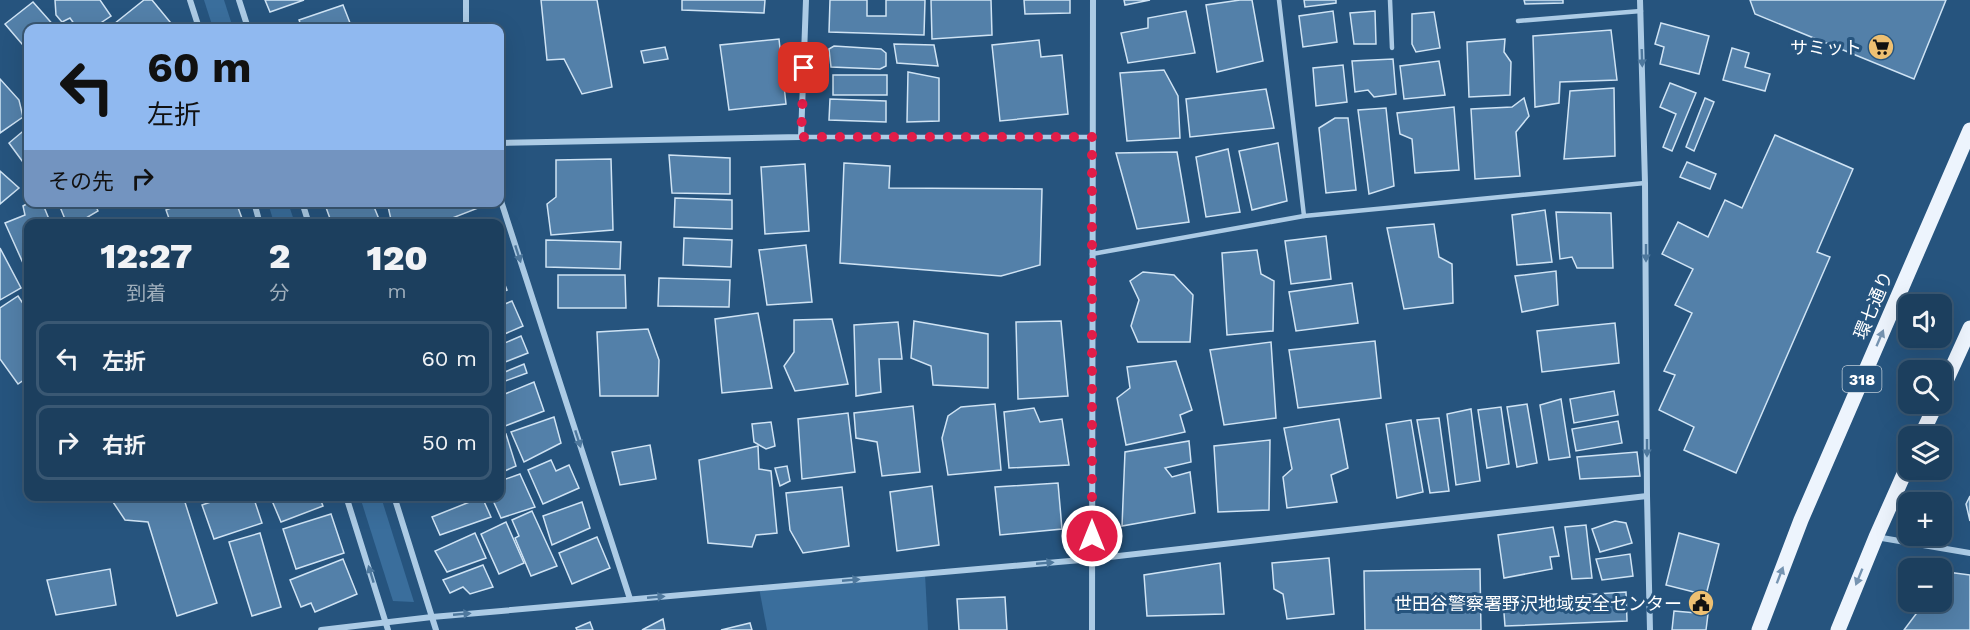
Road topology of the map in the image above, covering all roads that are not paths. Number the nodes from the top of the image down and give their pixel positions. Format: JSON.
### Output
{"nodes":[{"id":1,"x":190,"y":0,"type":"edge"},
{"id":2,"x":239,"y":0,"type":"edge"},
{"id":3,"x":466,"y":0,"type":"edge"},
{"id":4,"x":806,"y":0,"type":"edge"},
{"id":5,"x":1093,"y":0,"type":"edge"},
{"id":6,"x":1279,"y":0,"type":"edge"},
{"id":7,"x":1390,"y":0,"type":"edge"},
{"id":8,"x":1640,"y":0,"type":"edge"},
{"id":9,"x":1641,"y":11,"type":"junction"},
{"id":10,"x":1518,"y":21,"type":"dead end"},
{"id":11,"x":198,"y":24,"type":"edge"},
{"id":12,"x":247,"y":24,"type":"edge"},
{"id":13,"x":466,"y":24,"type":"edge"},
{"id":14,"x":1392,"y":48,"type":"dead end"},
{"id":15,"x":1970,"y":130,"type":"edge"},
{"id":16,"x":801,"y":137,"type":"junction"},
{"id":17,"x":1092,"y":137,"type":"junction"},
{"id":18,"x":504,"y":143,"type":"edge"},
{"id":19,"x":1645,"y":183,"type":"junction"},
{"id":20,"x":503,"y":207,"type":"edge"},
{"id":21,"x":1304,"y":216,"type":"junction"},
{"id":22,"x":1092,"y":254,"type":"junction"},
{"id":23,"x":1970,"y":328,"type":"edge"},
{"id":24,"x":1952,"y":368,"type":"edge"},
{"id":25,"x":1901,"y":480,"type":"edge"},
{"id":26,"x":1647,"y":496,"type":"junction"},
{"id":27,"x":348,"y":501,"type":"edge"},
{"id":28,"x":396,"y":501,"type":"edge"},
{"id":29,"x":1876,"y":537,"type":"junction"},
{"id":30,"x":1970,"y":553,"type":"edge"},
{"id":31,"x":1092,"y":559,"type":"junction"},
{"id":32,"x":630,"y":599,"type":"junction"},
{"id":33,"x":432,"y":617,"type":"junction"},
{"id":34,"x":386,"y":622,"type":"junction"},
{"id":35,"x":321,"y":630,"type":"edge"},
{"id":36,"x":388,"y":630,"type":"edge"},
{"id":37,"x":436,"y":630,"type":"edge"},
{"id":38,"x":1092,"y":630,"type":"edge"},
{"id":39,"x":1650,"y":630,"type":"edge"},
{"id":40,"x":1759,"y":630,"type":"edge"},
{"id":41,"x":1838,"y":630,"type":"edge"}],
"edges":[{"from":1,"to":11,"type":"street"},
{"from":2,"to":12,"type":"street"},
{"from":3,"to":13,"type":"street"},
{"from":4,"to":16,"type":"street"},
{"from":5,"to":17,"type":"street"},
{"from":6,"to":21,"type":"lane"},
{"from":7,"to":14,"type":"lane"},
{"from":8,"to":9,"type":"street"},
{"from":9,"to":10,"type":"lane"},
{"from":9,"to":19,"type":"street","one_way":true},
{"from":40,"to":15,"type":"main road","name":"環七通り","number":"318","one_way":true},
{"from":16,"to":17,"type":"lane"},
{"from":16,"to":18,"type":"street"},
{"from":17,"to":22,"type":"street"},
{"from":19,"to":21,"type":"lane"},
{"from":19,"to":26,"type":"street","one_way":true},
{"from":20,"to":32,"type":"street","one_way":true},
{"from":21,"to":22,"type":"lane"},
{"from":22,"to":31,"type":"street"},
{"from":23,"to":24,"type":"main road"},
{"from":25,"to":29,"type":"main road"},
{"from":26,"to":31,"type":"street"},
{"from":26,"to":39,"type":"street"},
{"from":34,"to":27,"type":"street","one_way":true},
{"from":28,"to":33,"type":"street"},
{"from":29,"to":30,"type":"street"},
{"from":29,"to":41,"type":"main road","one_way":true},
{"from":32,"to":31,"type":"street","one_way":true},
{"from":31,"to":38,"type":"street"},
{"from":33,"to":32,"type":"street","one_way":true},
{"from":33,"to":34,"type":"street"},
{"from":33,"to":37,"type":"street"},
{"from":34,"to":35,"type":"street"},
{"from":34,"to":36,"type":"street"}]}
